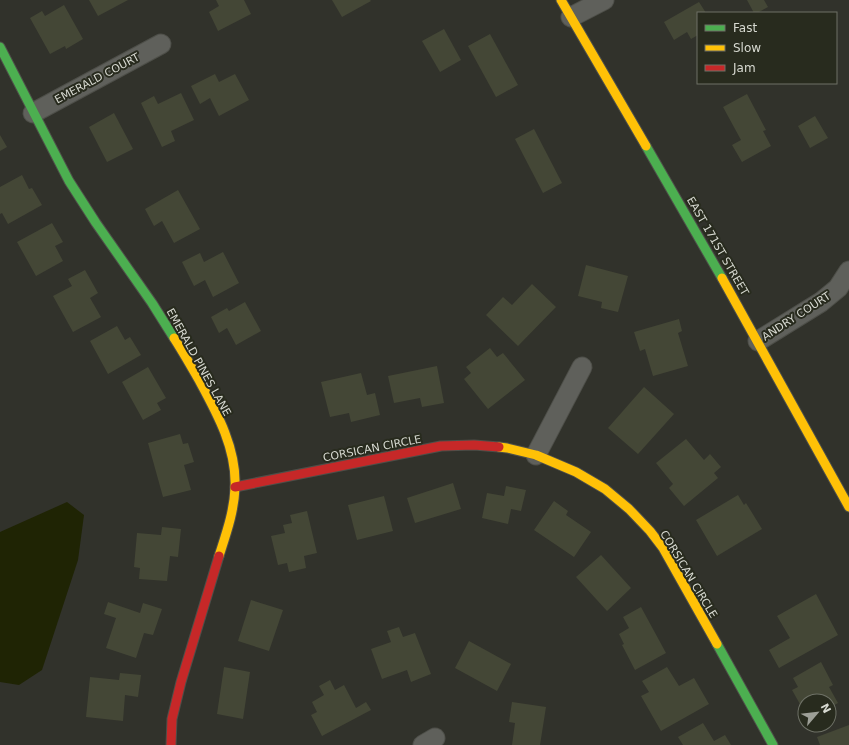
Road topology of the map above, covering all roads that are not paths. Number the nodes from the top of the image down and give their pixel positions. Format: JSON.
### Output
{"nodes":[{"id":1,"x":561,"y":0,"type":"edge"},
{"id":2,"x":604,"y":0,"type":"edge"},
{"id":3,"x":571,"y":17,"type":"junction"},
{"id":4,"x":161,"y":44,"type":"dead end"},
{"id":5,"x":0,"y":48,"type":"edge"},
{"id":6,"x":33,"y":113,"type":"junction"},
{"id":7,"x":849,"y":271,"type":"edge"},
{"id":8,"x":758,"y":341,"type":"junction"},
{"id":9,"x":582,"y":367,"type":"dead end"},
{"id":10,"x":536,"y":455,"type":"junction"},
{"id":11,"x":235,"y":487,"type":"junction"},
{"id":12,"x":849,"y":507,"type":"edge"},
{"id":13,"x":171,"y":745,"type":"edge"},
{"id":14,"x":773,"y":745,"type":"edge"}],
"edges":[{"from":1,"to":3,"type":"street","name":"EAST 171ST STREET"},
{"from":2,"to":3,"type":"street"},
{"from":3,"to":8,"type":"street","name":"EAST 171ST STREET"},
{"from":4,"to":6,"type":"street","name":"EMERALD COURT"},
{"from":5,"to":6,"type":"street","name":"EMERALD PINES LANE"},
{"from":6,"to":11,"type":"street","name":"EMERALD PINES LANE"},
{"from":7,"to":8,"type":"street","name":"ANDRY COURT"},
{"from":8,"to":12,"type":"street","name":"EAST 171ST STREET"},
{"from":9,"to":10,"type":"street"},
{"from":10,"to":11,"type":"street","name":"CORSICAN CIRCLE"},
{"from":10,"to":14,"type":"street","name":"CORSICAN CIRCLE"},
{"from":11,"to":13,"type":"street","name":"EMERALD PINES LANE"}]}
